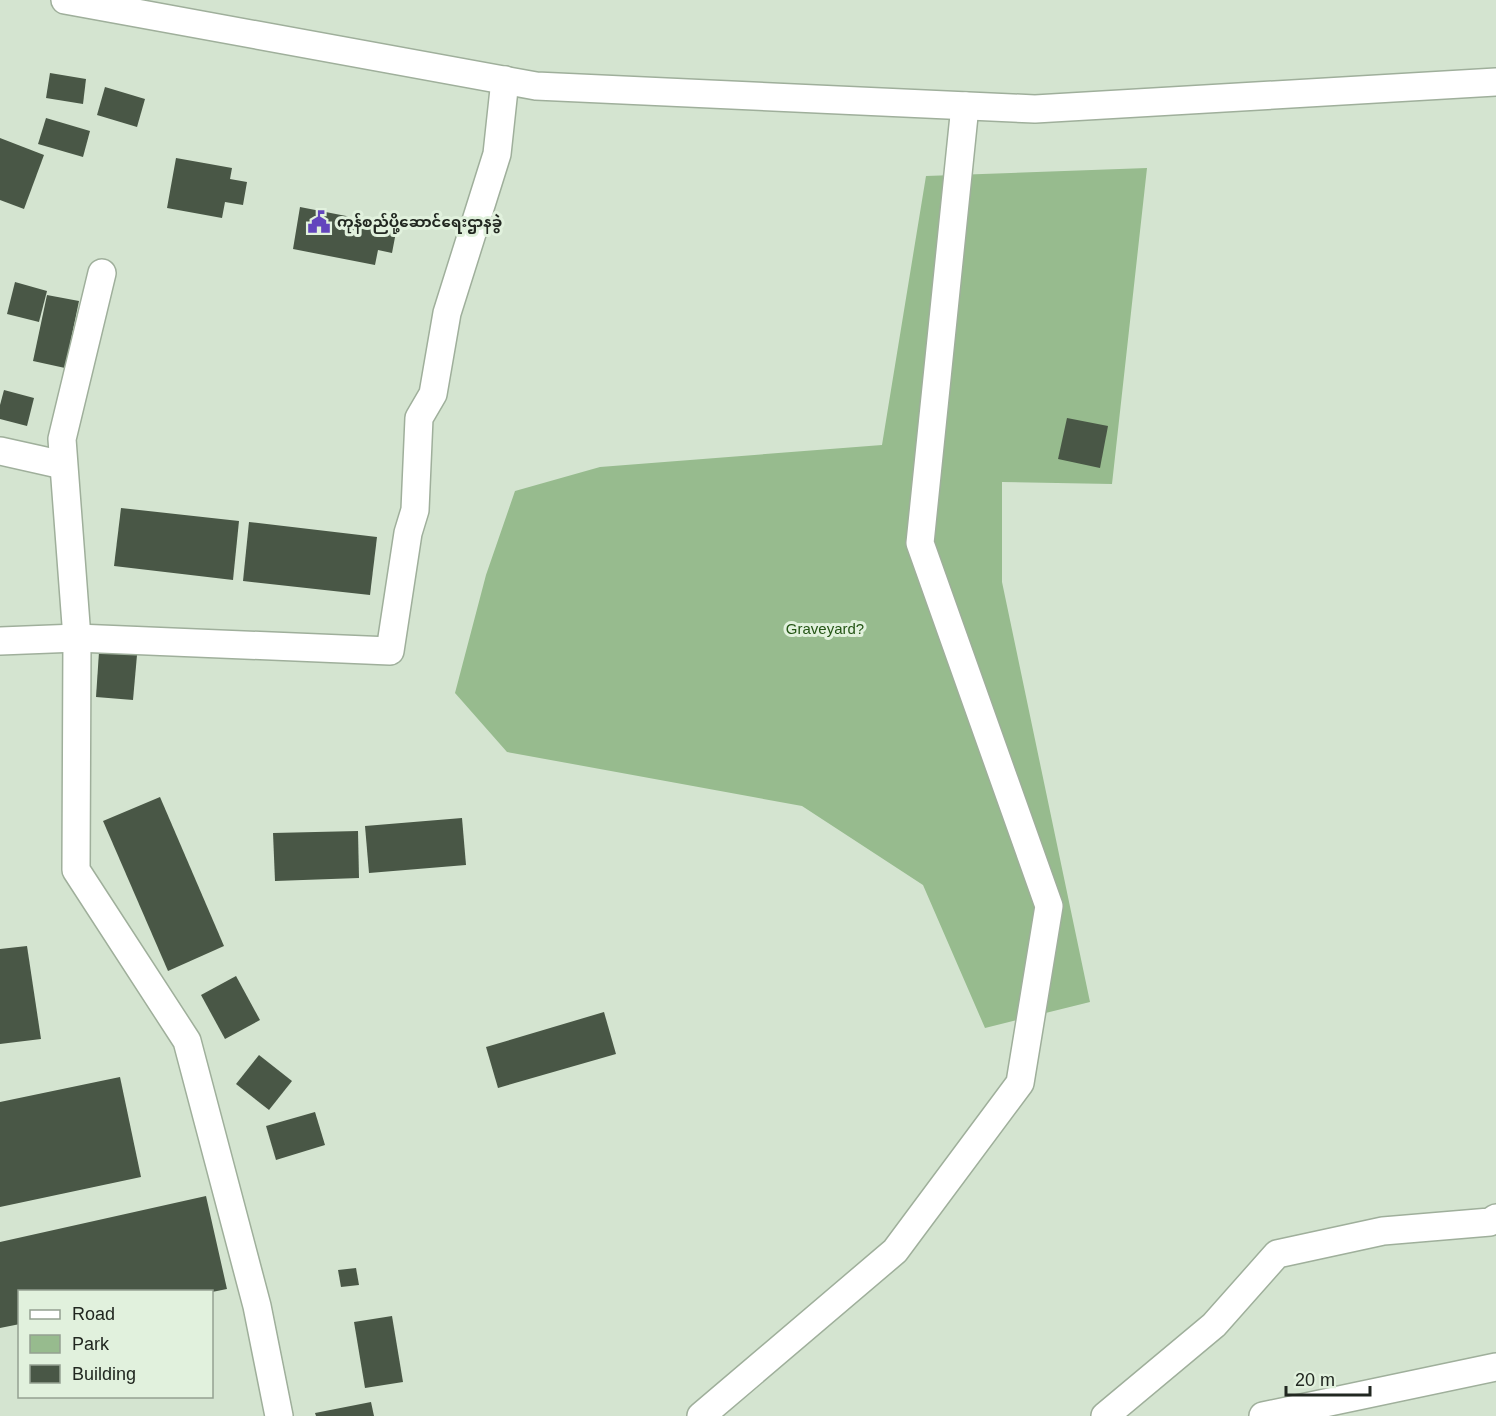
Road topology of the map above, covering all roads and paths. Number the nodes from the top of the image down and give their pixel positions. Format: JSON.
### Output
{"nodes":[{"id":1,"x":65,"y":0,"type":"edge"},
{"id":2,"x":505,"y":80,"type":"junction"},
{"id":3,"x":1496,"y":82,"type":"edge"},
{"id":4,"x":965,"y":106,"type":"junction"},
{"id":5,"x":102,"y":273,"type":"dead end"},
{"id":6,"x":0,"y":451,"type":"edge"},
{"id":7,"x":63,"y":465,"type":"junction"},
{"id":8,"x":77,"y":638,"type":"junction"},
{"id":9,"x":0,"y":641,"type":"edge"},
{"id":10,"x":1496,"y":1218,"type":"edge"},
{"id":11,"x":1496,"y":1367,"type":"edge"},
{"id":12,"x":279,"y":1416,"type":"edge"},
{"id":13,"x":701,"y":1416,"type":"edge"},
{"id":14,"x":1105,"y":1416,"type":"edge"},
{"id":15,"x":1263,"y":1416,"type":"edge"}],
"edges":[{"from":1,"to":2,"type":"street"},
{"from":2,"to":4,"type":"street"},
{"from":2,"to":8,"type":"street"},
{"from":3,"to":4,"type":"street"},
{"from":4,"to":13,"type":"street"},
{"from":5,"to":7,"type":"street"},
{"from":6,"to":7,"type":"street"},
{"from":7,"to":8,"type":"street"},
{"from":8,"to":9,"type":"street"},
{"from":8,"to":12,"type":"street"},
{"from":10,"to":14,"type":"street"},
{"from":11,"to":15,"type":"street"}]}
